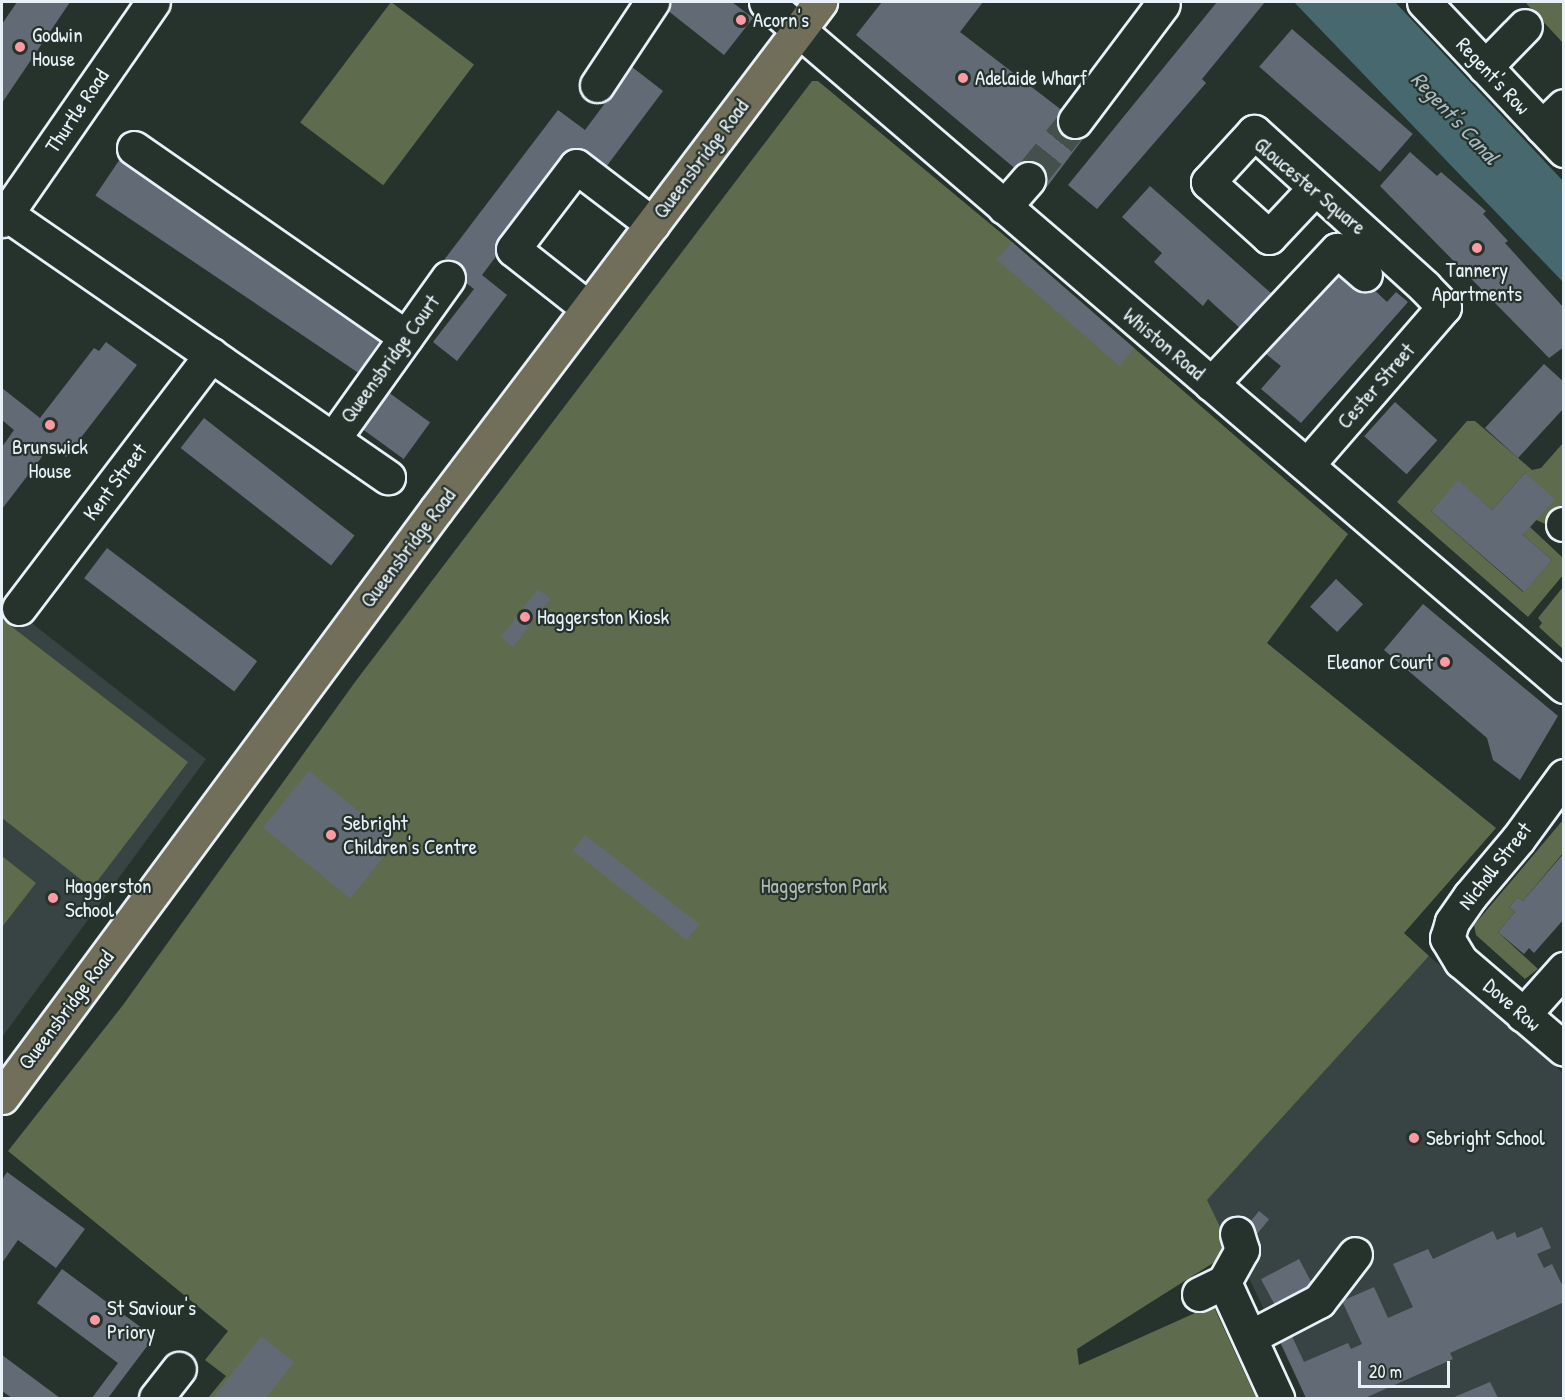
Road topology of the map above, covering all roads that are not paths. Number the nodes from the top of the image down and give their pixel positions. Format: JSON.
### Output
{"nodes":[{"id":1,"x":153,"y":2,"type":"edge"},
{"id":2,"x":652,"y":2,"type":"edge"},
{"id":3,"x":766,"y":2,"type":"edge"},
{"id":4,"x":820,"y":2,"type":"edge"},
{"id":5,"x":1424,"y":2,"type":"edge"},
{"id":6,"x":1163,"y":4,"type":"dead end"},
{"id":7,"x":1526,"y":26,"type":"dead end"},
{"id":8,"x":798,"y":30,"type":"junction"},
{"id":9,"x":1485,"y":68,"type":"junction"},
{"id":10,"x":597,"y":85,"type":"dead end"},
{"id":11,"x":1075,"y":121,"type":"tunnel mouth"},
{"id":12,"x":1556,"y":127,"type":"edge"},
{"id":13,"x":134,"y":148,"type":"dead end"},
{"id":14,"x":1028,"y":179,"type":"tunnel mouth"},
{"id":15,"x":1315,"y":188,"type":"dead end"},
{"id":16,"x":1004,"y":207,"type":"junction"},
{"id":17,"x":3,"y":215,"type":"edge"},
{"id":18,"x":652,"y":224,"type":"junction"},
{"id":19,"x":1365,"y":274,"type":"dead end"},
{"id":20,"x":448,"y":278,"type":"dead end"},
{"id":21,"x":1444,"y":307,"type":"joint"},
{"id":22,"x":588,"y":308,"type":"junction"},
{"id":23,"x":406,"y":337,"type":"junction"},
{"id":24,"x":211,"y":356,"type":"junction"},
{"id":25,"x":1211,"y":384,"type":"junction"},
{"id":26,"x":333,"y":439,"type":"junction"},
{"id":27,"x":1307,"y":465,"type":"junction"},
{"id":28,"x":388,"y":477,"type":"dead end"},
{"id":29,"x":19,"y":608,"type":"dead end"},
{"id":30,"x":1563,"y":686,"type":"edge"},
{"id":31,"x":1563,"y":776,"type":"edge"},
{"id":32,"x":1461,"y":961,"type":"joint"},
{"id":33,"x":1563,"y":969,"type":"edge"},
{"id":34,"x":1523,"y":1015,"type":"junction"},
{"id":35,"x":1563,"y":1049,"type":"edge"},
{"id":36,"x":2,"y":1097,"type":"edge"},
{"id":37,"x":1237,"y":1234,"type":"dead end"},
{"id":38,"x":1355,"y":1254,"type":"dead end"},
{"id":39,"x":1250,"y":1337,"type":"junction"},
{"id":40,"x":178,"y":1369,"type":"dead end"},
{"id":41,"x":156,"y":1398,"type":"edge"},
{"id":42,"x":1277,"y":1398,"type":"edge"}],
"edges":[{"from":1,"to":17,"type":"street","name":"Thurtle Road"},
{"from":2,"to":10,"type":"street"},
{"from":3,"to":8,"type":"street","name":"Whiston Road"},
{"from":4,"to":8,"type":"main road","name":"Queensbridge Road"},
{"from":5,"to":9,"type":"street","name":"Regent's Row"},
{"from":6,"to":11,"type":"street"},
{"from":7,"to":9,"type":"street"},
{"from":8,"to":16,"type":"street","name":"Whiston Road"},
{"from":8,"to":18,"type":"main road","name":"Queensbridge Road"},
{"from":9,"to":12,"type":"street","name":"Regent's Row"},
{"from":13,"to":23,"type":"street"},
{"from":14,"to":16,"type":"street"},
{"from":15,"to":21,"type":"street","name":"Gloucester Square"},
{"from":16,"to":25,"type":"street","name":"Whiston Road"},
{"from":17,"to":24,"type":"street"},
{"from":18,"to":22,"type":"main road","name":"Queensbridge Road"},
{"from":18,"to":22,"type":"street"},
{"from":19,"to":25,"type":"street"},
{"from":20,"to":23,"type":"street","name":"Queensbridge Court"},
{"from":21,"to":27,"type":"street","name":"Cester Street"},
{"from":22,"to":36,"type":"main road","name":"Queensbridge Road"},
{"from":23,"to":26,"type":"street","name":"Queensbridge Court"},
{"from":24,"to":26,"type":"street"},
{"from":24,"to":29,"type":"street","name":"Kent Street"},
{"from":25,"to":27,"type":"street","name":"Whiston Road"},
{"from":26,"to":28,"type":"street"},
{"from":27,"to":30,"type":"street","name":"Whiston Road"},
{"from":31,"to":32,"type":"street","name":"Nicholl Street"},
{"from":32,"to":34,"type":"street","name":"Dove Row"},
{"from":33,"to":34,"type":"street"},
{"from":34,"to":35,"type":"street","name":"Dove Row"},
{"from":37,"to":39,"type":"street"},
{"from":38,"to":39,"type":"street"},
{"from":39,"to":42,"type":"street"},
{"from":40,"to":41,"type":"street"}]}
